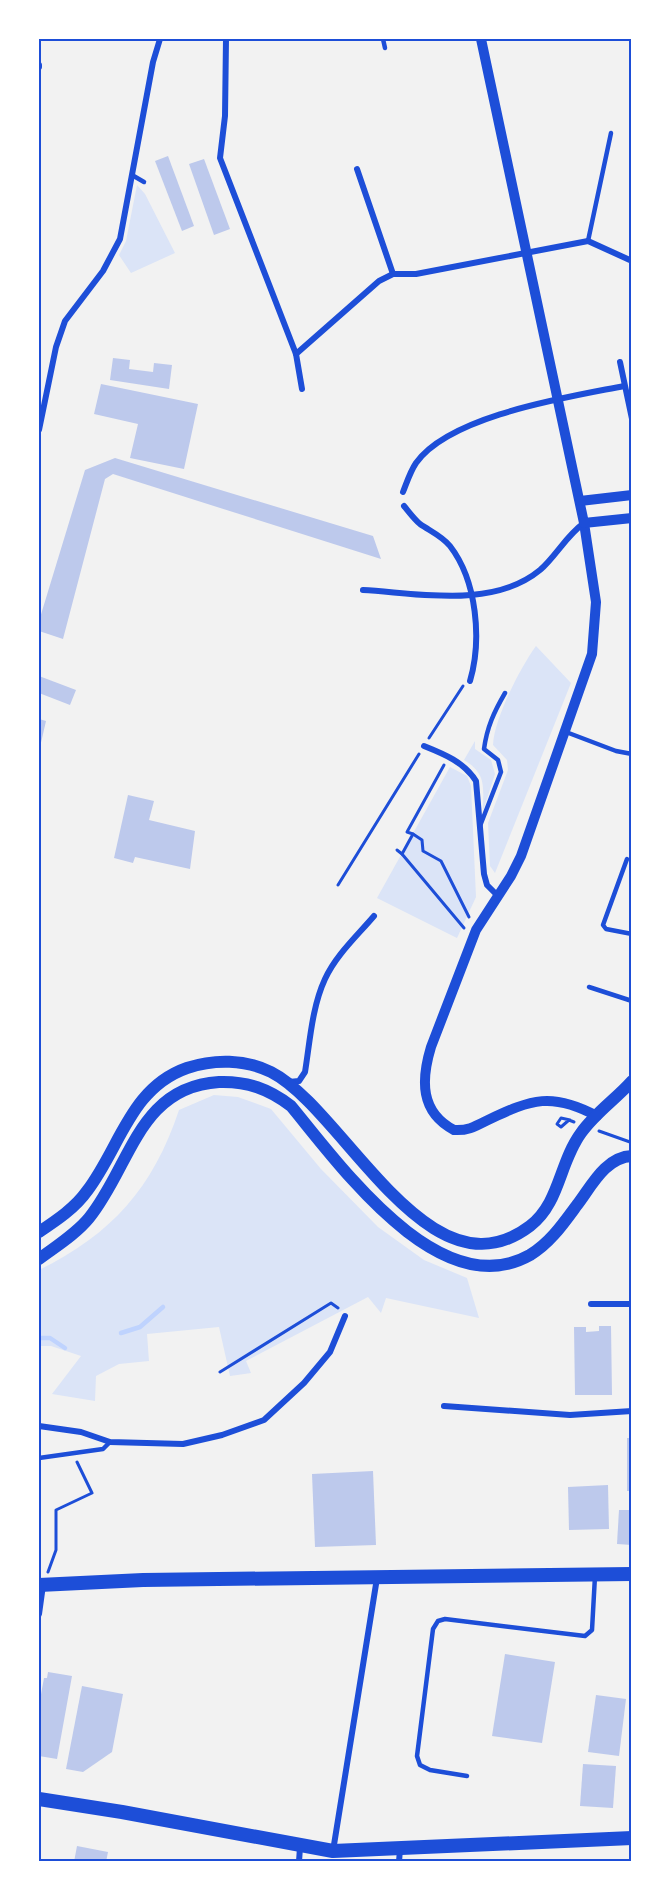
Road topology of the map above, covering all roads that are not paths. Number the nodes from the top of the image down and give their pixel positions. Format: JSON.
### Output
{"nodes":[{"id":1,"x":160,"y":39,"type":"edge"},
{"id":2,"x":226,"y":39,"type":"edge"},
{"id":3,"x":383,"y":39,"type":"edge"},
{"id":4,"x":481,"y":39,"type":"edge"},
{"id":5,"x":385,"y":48,"type":"dead end"},
{"id":6,"x":611,"y":133,"type":"dead end"},
{"id":7,"x":357,"y":169,"type":"dead end"},
{"id":8,"x":132,"y":175,"type":"junction"},
{"id":9,"x":144,"y":182,"type":"dead end"},
{"id":10,"x":588,"y":241,"type":"junction"},
{"id":11,"x":526,"y":252,"type":"junction"},
{"id":12,"x":632,"y":261,"type":"edge"},
{"id":13,"x":393,"y":274,"type":"junction"},
{"id":14,"x":296,"y":354,"type":"junction"},
{"id":15,"x":620,"y":362,"type":"dead end"},
{"id":16,"x":624,"y":386,"type":"junction"},
{"id":17,"x":302,"y":389,"type":"dead end"},
{"id":18,"x":557,"y":399,"type":"junction"},
{"id":19,"x":632,"y":419,"type":"edge"},
{"id":20,"x":39,"y":430,"type":"edge"},
{"id":21,"x":403,"y":492,"type":"dead end"},
{"id":22,"x":632,"y":495,"type":"edge"},
{"id":23,"x":580,"y":501,"type":"junction"},
{"id":24,"x":404,"y":506,"type":"dead end"},
{"id":25,"x":632,"y":518,"type":"edge"},
{"id":26,"x":584,"y":523,"type":"junction"},
{"id":27,"x":363,"y":590,"type":"dead end"},
{"id":28,"x":471,"y":595,"type":"junction"},
{"id":29,"x":470,"y":681,"type":"road end"},
{"id":30,"x":505,"y":693,"type":"dead end"},
{"id":31,"x":564,"y":730,"type":"junction"},
{"id":32,"x":424,"y":746,"type":"road end"},
{"id":33,"x":632,"y":754,"type":"edge"},
{"id":34,"x":479,"y":828,"type":"junction"},
{"id":35,"x":627,"y":859,"type":"dead end"},
{"id":36,"x":497,"y":895,"type":"junction"},
{"id":37,"x":374,"y":916,"type":"dead end"},
{"id":38,"x":632,"y":934,"type":"edge"},
{"id":39,"x":589,"y":987,"type":"dead end"},
{"id":40,"x":632,"y":1001,"type":"edge"},
{"id":41,"x":632,"y":1081,"type":"edge"},
{"id":42,"x":289,"y":1082,"type":"junction"},
{"id":43,"x":279,"y":1097,"type":"junction"},
{"id":44,"x":597,"y":1116,"type":"junction"},
{"id":45,"x":632,"y":1156,"type":"edge"},
{"id":46,"x":39,"y":1232,"type":"edge"},
{"id":47,"x":39,"y":1259,"type":"edge"},
{"id":48,"x":591,"y":1304,"type":"dead end"},
{"id":49,"x":632,"y":1304,"type":"edge"},
{"id":50,"x":345,"y":1316,"type":"road end"},
{"id":51,"x":444,"y":1406,"type":"dead end"},
{"id":52,"x":632,"y":1412,"type":"edge"},
{"id":53,"x":39,"y":1426,"type":"edge"},
{"id":54,"x":110,"y":1442,"type":"junction"},
{"id":55,"x":39,"y":1458,"type":"edge"},
{"id":56,"x":595,"y":1574,"type":"junction"},
{"id":57,"x":632,"y":1574,"type":"edge"},
{"id":58,"x":377,"y":1578,"type":"junction"},
{"id":59,"x":41,"y":1585,"type":"edge"},
{"id":60,"x":39,"y":1614,"type":"edge"},
{"id":61,"x":468,"y":1776,"type":"dead end"},
{"id":62,"x":39,"y":1799,"type":"edge"},
{"id":63,"x":632,"y":1838,"type":"edge"},
{"id":64,"x":300,"y":1847,"type":"junction"},
{"id":65,"x":333,"y":1851,"type":"junction"},
{"id":66,"x":399,"y":1856,"type":"edge"},
{"id":67,"x":298,"y":1862,"type":"edge"}],
"edges":[{"from":1,"to":8,"type":"street"},
{"from":2,"to":14,"type":"street"},
{"from":3,"to":5,"type":"lane"},
{"from":4,"to":11,"type":"street"},
{"from":6,"to":10,"type":"lane"},
{"from":7,"to":13,"type":"street"},
{"from":8,"to":9,"type":"lane"},
{"from":8,"to":20,"type":"street"},
{"from":10,"to":11,"type":"street"},
{"from":10,"to":12,"type":"street"},
{"from":11,"to":13,"type":"street"},
{"from":11,"to":18,"type":"street"},
{"from":13,"to":14,"type":"street"},
{"from":14,"to":17,"type":"street"},
{"from":15,"to":16,"type":"street"},
{"from":16,"to":18,"type":"street"},
{"from":16,"to":19,"type":"street"},
{"from":18,"to":21,"type":"street"},
{"from":18,"to":23,"type":"street"},
{"from":22,"to":23,"type":"street"},
{"from":23,"to":26,"type":"street"},
{"from":24,"to":28,"type":"street"},
{"from":25,"to":26,"type":"street"},
{"from":26,"to":28,"type":"street"},
{"from":26,"to":31,"type":"street"},
{"from":27,"to":28,"type":"street"},
{"from":28,"to":29,"type":"street"},
{"from":30,"to":34,"type":"lane"},
{"from":31,"to":33,"type":"lane"},
{"from":31,"to":36,"type":"street"},
{"from":32,"to":34,"type":"street"},
{"from":34,"to":36,"type":"street"},
{"from":35,"to":38,"type":"lane"},
{"from":36,"to":44,"type":"street"},
{"from":37,"to":42,"type":"street"},
{"from":39,"to":40,"type":"lane"},
{"from":41,"to":44,"type":"main road"},
{"from":42,"to":43,"type":"main road"},
{"from":42,"to":44,"type":"main road"},
{"from":42,"to":46,"type":"main road"},
{"from":43,"to":45,"type":"main road"},
{"from":43,"to":47,"type":"main road"},
{"from":48,"to":49,"type":"street"},
{"from":50,"to":54,"type":"street"},
{"from":51,"to":52,"type":"street"},
{"from":53,"to":54,"type":"street"},
{"from":54,"to":55,"type":"lane"},
{"from":56,"to":57,"type":"main road"},
{"from":56,"to":58,"type":"main road"},
{"from":56,"to":61,"type":"lane"},
{"from":58,"to":59,"type":"main road"},
{"from":58,"to":65,"type":"street"},
{"from":59,"to":60,"type":"street"},
{"from":62,"to":64,"type":"main road"},
{"from":63,"to":66,"type":"main road"},
{"from":64,"to":65,"type":"main road"},
{"from":64,"to":67,"type":"street"},
{"from":65,"to":66,"type":"main road"}]}
